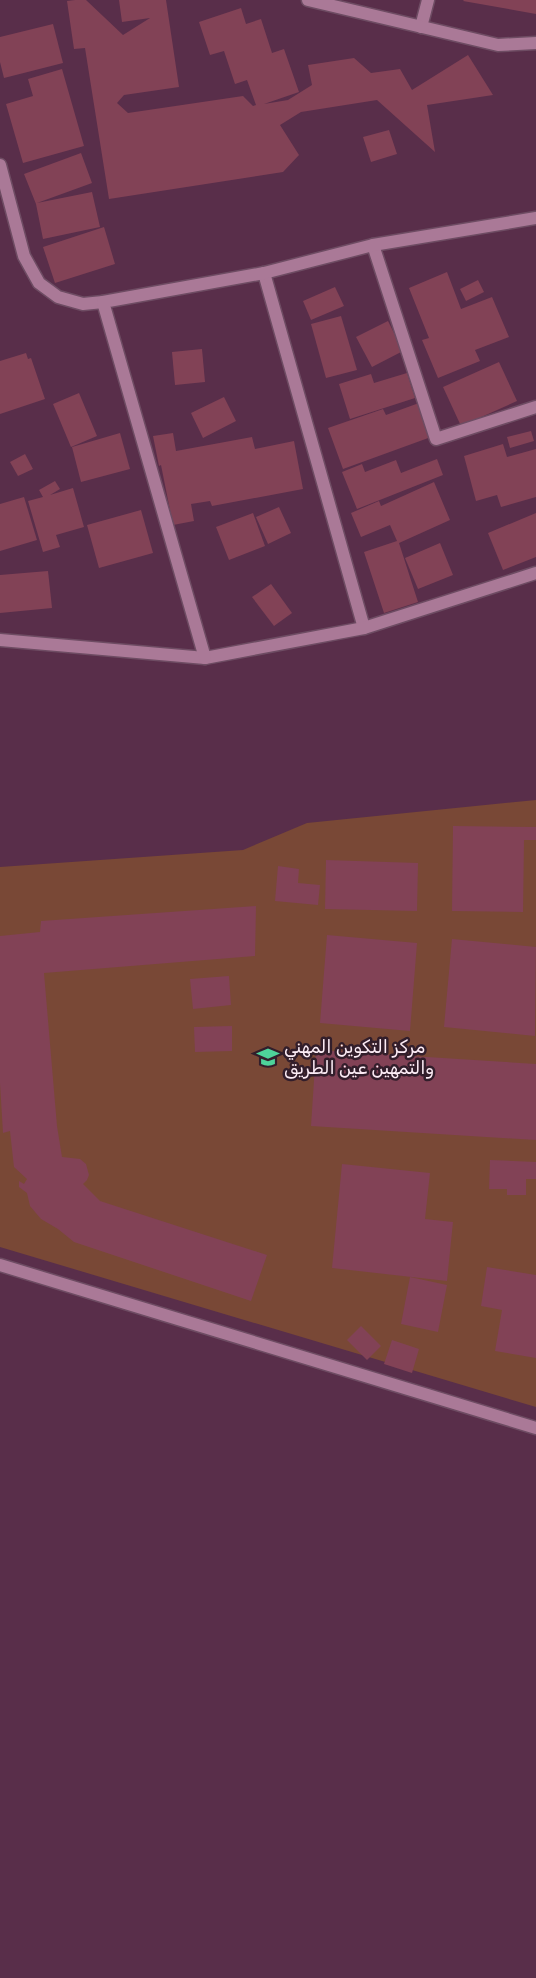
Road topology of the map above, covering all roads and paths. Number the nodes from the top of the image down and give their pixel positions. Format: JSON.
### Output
{"nodes":[{"id":1,"x":308,"y":0,"type":"edge"},
{"id":2,"x":428,"y":0,"type":"edge"},
{"id":3,"x":421,"y":27,"type":"junction"},
{"id":4,"x":536,"y":42,"type":"edge"},
{"id":5,"x":0,"y":165,"type":"edge"},
{"id":6,"x":4,"y":196,"type":"edge"},
{"id":7,"x":536,"y":218,"type":"edge"},
{"id":8,"x":373,"y":245,"type":"junction"},
{"id":9,"x":264,"y":273,"type":"junction"},
{"id":10,"x":103,"y":302,"type":"junction"},
{"id":11,"x":536,"y":408,"type":"edge"},
{"id":12,"x":536,"y":572,"type":"edge"},
{"id":13,"x":364,"y":628,"type":"junction"},
{"id":14,"x":0,"y":640,"type":"edge"},
{"id":15,"x":205,"y":658,"type":"junction"},
{"id":16,"x":0,"y":1265,"type":"edge"},
{"id":17,"x":536,"y":1428,"type":"edge"}],
"edges":[{"from":1,"to":3,"type":"street"},
{"from":2,"to":3,"type":"street"},
{"from":3,"to":4,"type":"street"},
{"from":5,"to":6,"type":"street"},
{"from":6,"to":10,"type":"street"},
{"from":7,"to":8,"type":"street"},
{"from":8,"to":9,"type":"street"},
{"from":8,"to":11,"type":"street"},
{"from":9,"to":10,"type":"street"},
{"from":9,"to":13,"type":"street"},
{"from":10,"to":15,"type":"street"},
{"from":12,"to":13,"type":"street"},
{"from":13,"to":15,"type":"street"},
{"from":14,"to":15,"type":"street"},
{"from":16,"to":17,"type":"street"}]}
